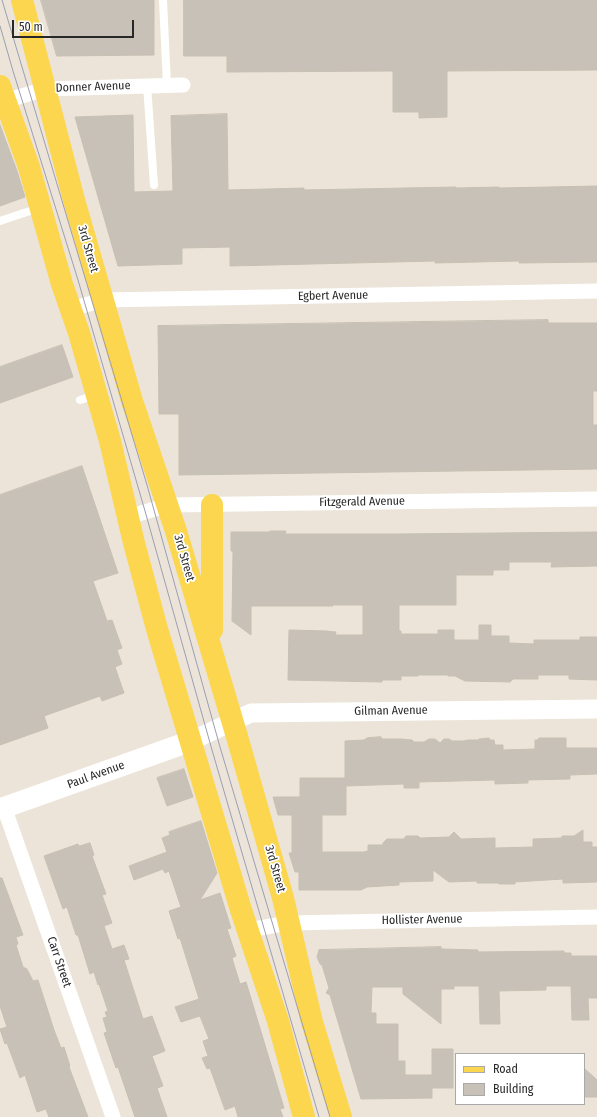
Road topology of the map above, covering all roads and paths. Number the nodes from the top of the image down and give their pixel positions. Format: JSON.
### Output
{"nodes":[{"id":1,"x":22,"y":0,"type":"edge"},
{"id":2,"x":163,"y":0,"type":"edge"},
{"id":3,"x":183,"y":84,"type":"dead end"},
{"id":4,"x":147,"y":85,"type":"junction"},
{"id":5,"x":167,"y":85,"type":"junction"},
{"id":6,"x":45,"y":89,"type":"junction"},
{"id":7,"x":3,"y":93,"type":"edge"},
{"id":8,"x":154,"y":185,"type":"dead end"},
{"id":9,"x":41,"y":208,"type":"junction"},
{"id":10,"x":0,"y":221,"type":"edge"},
{"id":11,"x":597,"y":291,"type":"edge"},
{"id":12,"x":103,"y":300,"type":"junction"},
{"id":13,"x":71,"y":309,"type":"junction"},
{"id":14,"x":597,"y":499,"type":"edge"},
{"id":15,"x":168,"y":505,"type":"junction"},
{"id":16,"x":212,"y":505,"type":"junction"},
{"id":17,"x":128,"y":517,"type":"junction"},
{"id":18,"x":212,"y":656,"type":"junction"},
{"id":19,"x":597,"y":709,"type":"edge"},
{"id":20,"x":232,"y":721,"type":"junction"},
{"id":21,"x":191,"y":740,"type":"junction"},
{"id":22,"x":2,"y":808,"type":"edge"},
{"id":23,"x":597,"y":917,"type":"edge"},
{"id":24,"x":289,"y":923,"type":"junction"},
{"id":25,"x":248,"y":930,"type":"junction"},
{"id":26,"x":113,"y":1117,"type":"edge"},
{"id":27,"x":304,"y":1117,"type":"edge"},
{"id":28,"x":341,"y":1117,"type":"edge"}],
"edges":[{"from":1,"to":6,"type":"main road","name":"3rd Street"},
{"from":2,"to":5,"type":"lane"},
{"from":3,"to":5,"type":"street","name":"Donner Avenue"},
{"from":4,"to":5,"type":"street","name":"Donner Avenue"},
{"from":4,"to":6,"type":"street","name":"Donner Avenue"},
{"from":4,"to":8,"type":"lane"},
{"from":6,"to":7,"type":"street","name":"Donner Avenue"},
{"from":6,"to":12,"type":"main road","name":"3rd Street"},
{"from":7,"to":9,"type":"main road"},
{"from":9,"to":10,"type":"lane"},
{"from":9,"to":13,"type":"main road"},
{"from":11,"to":12,"type":"street","name":"Egbert Avenue"},
{"from":12,"to":13,"type":"street","name":"Egbert Avenue"},
{"from":12,"to":15,"type":"main road","name":"3rd Street"},
{"from":13,"to":17,"type":"main road"},
{"from":14,"to":16,"type":"street","name":"Fitzgerald Avenue"},
{"from":15,"to":16,"type":"street","name":"Fitzgerald Avenue"},
{"from":15,"to":17,"type":"street","name":"Fitzgerald Avenue"},
{"from":15,"to":18,"type":"main road","name":"3rd Street"},
{"from":16,"to":18,"type":"main road"},
{"from":17,"to":21,"type":"main road"},
{"from":18,"to":20,"type":"main road","name":"3rd Street"},
{"from":19,"to":20,"type":"street","name":"Gilman Avenue"},
{"from":20,"to":21,"type":"street","name":"Gilman Avenue"},
{"from":20,"to":24,"type":"main road","name":"3rd Street"},
{"from":21,"to":22,"type":"main road","name":"Paul Avenue"},
{"from":21,"to":25,"type":"main road"},
{"from":22,"to":26,"type":"street","name":"Carr Street"},
{"from":23,"to":24,"type":"street","name":"Hollister Avenue"},
{"from":24,"to":25,"type":"street","name":"Hollister Avenue"},
{"from":24,"to":28,"type":"main road","name":"3rd Street"},
{"from":25,"to":27,"type":"main road"}]}
